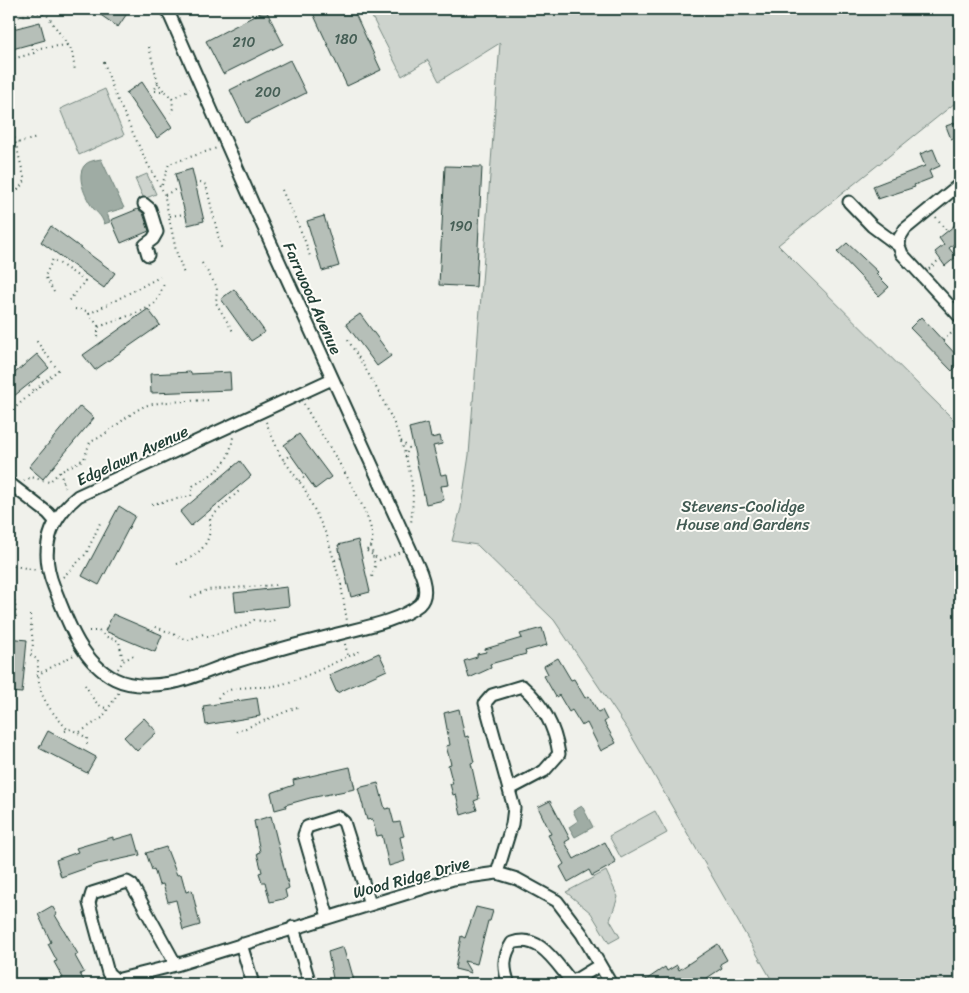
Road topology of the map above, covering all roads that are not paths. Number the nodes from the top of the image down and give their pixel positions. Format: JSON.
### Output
{"nodes":[{"id":1,"x":167,"y":9,"type":"edge"},
{"id":2,"x":960,"y":184,"type":"edge"},
{"id":3,"x":849,"y":202,"type":"dead end"},
{"id":4,"x":144,"y":204,"type":"dead end"},
{"id":5,"x":899,"y":246,"type":"junction"},
{"id":6,"x":148,"y":254,"type":"dead end"},
{"id":7,"x":960,"y":317,"type":"edge"},
{"id":8,"x":332,"y":379,"type":"junction"},
{"id":9,"x":9,"y":483,"type":"edge"},
{"id":10,"x":56,"y":521,"type":"junction"},
{"id":11,"x":119,"y":680,"type":"joint"},
{"id":12,"x":510,"y":789,"type":"junction"},
{"id":13,"x":498,"y":872,"type":"junction"},
{"id":14,"x":370,"y":904,"type":"junction"},
{"id":15,"x":328,"y":917,"type":"junction"},
{"id":16,"x":293,"y":927,"type":"junction"},
{"id":17,"x":242,"y":944,"type":"junction"},
{"id":18,"x":176,"y":965,"type":"junction"},
{"id":19,"x":600,"y":965,"type":"junction"},
{"id":20,"x":571,"y":983,"type":"edge"},
{"id":21,"x":253,"y":984,"type":"edge"},
{"id":22,"x":310,"y":984,"type":"edge"},
{"id":23,"x":509,"y":984,"type":"edge"},
{"id":24,"x":612,"y":984,"type":"edge"}],
"edges":[{"from":1,"to":8,"type":"street","name":"Farrwood Avenue"},
{"from":2,"to":5,"type":"street"},
{"from":3,"to":5,"type":"street"},
{"from":4,"to":6,"type":"street"},
{"from":5,"to":7,"type":"street"},
{"from":8,"to":10,"type":"street","name":"Edgelawn Avenue"},
{"from":8,"to":11,"type":"street","name":"Farrwood Avenue"},
{"from":9,"to":10,"type":"street"},
{"from":10,"to":11,"type":"street","name":"Edgelawn Avenue"},
{"from":12,"to":12,"type":"street"},
{"from":12,"to":13,"type":"street"},
{"from":13,"to":14,"type":"street","name":"Wood Ridge Drive"},
{"from":13,"to":19,"type":"street"},
{"from":14,"to":15,"type":"street","name":"Wood Ridge Drive"},
{"from":14,"to":15,"type":"street"},
{"from":15,"to":16,"type":"street","name":"Wood Ridge Drive"},
{"from":16,"to":17,"type":"street","name":"Wood Ridge Drive"},
{"from":16,"to":22,"type":"street"},
{"from":17,"to":18,"type":"street","name":"Wood Ridge Drive"},
{"from":17,"to":21,"type":"street"},
{"from":18,"to":18,"type":"street","name":"Wood Ridge Drive"},
{"from":19,"to":20,"type":"street"},
{"from":19,"to":24,"type":"street"},
{"from":20,"to":23,"type":"street"}]}
